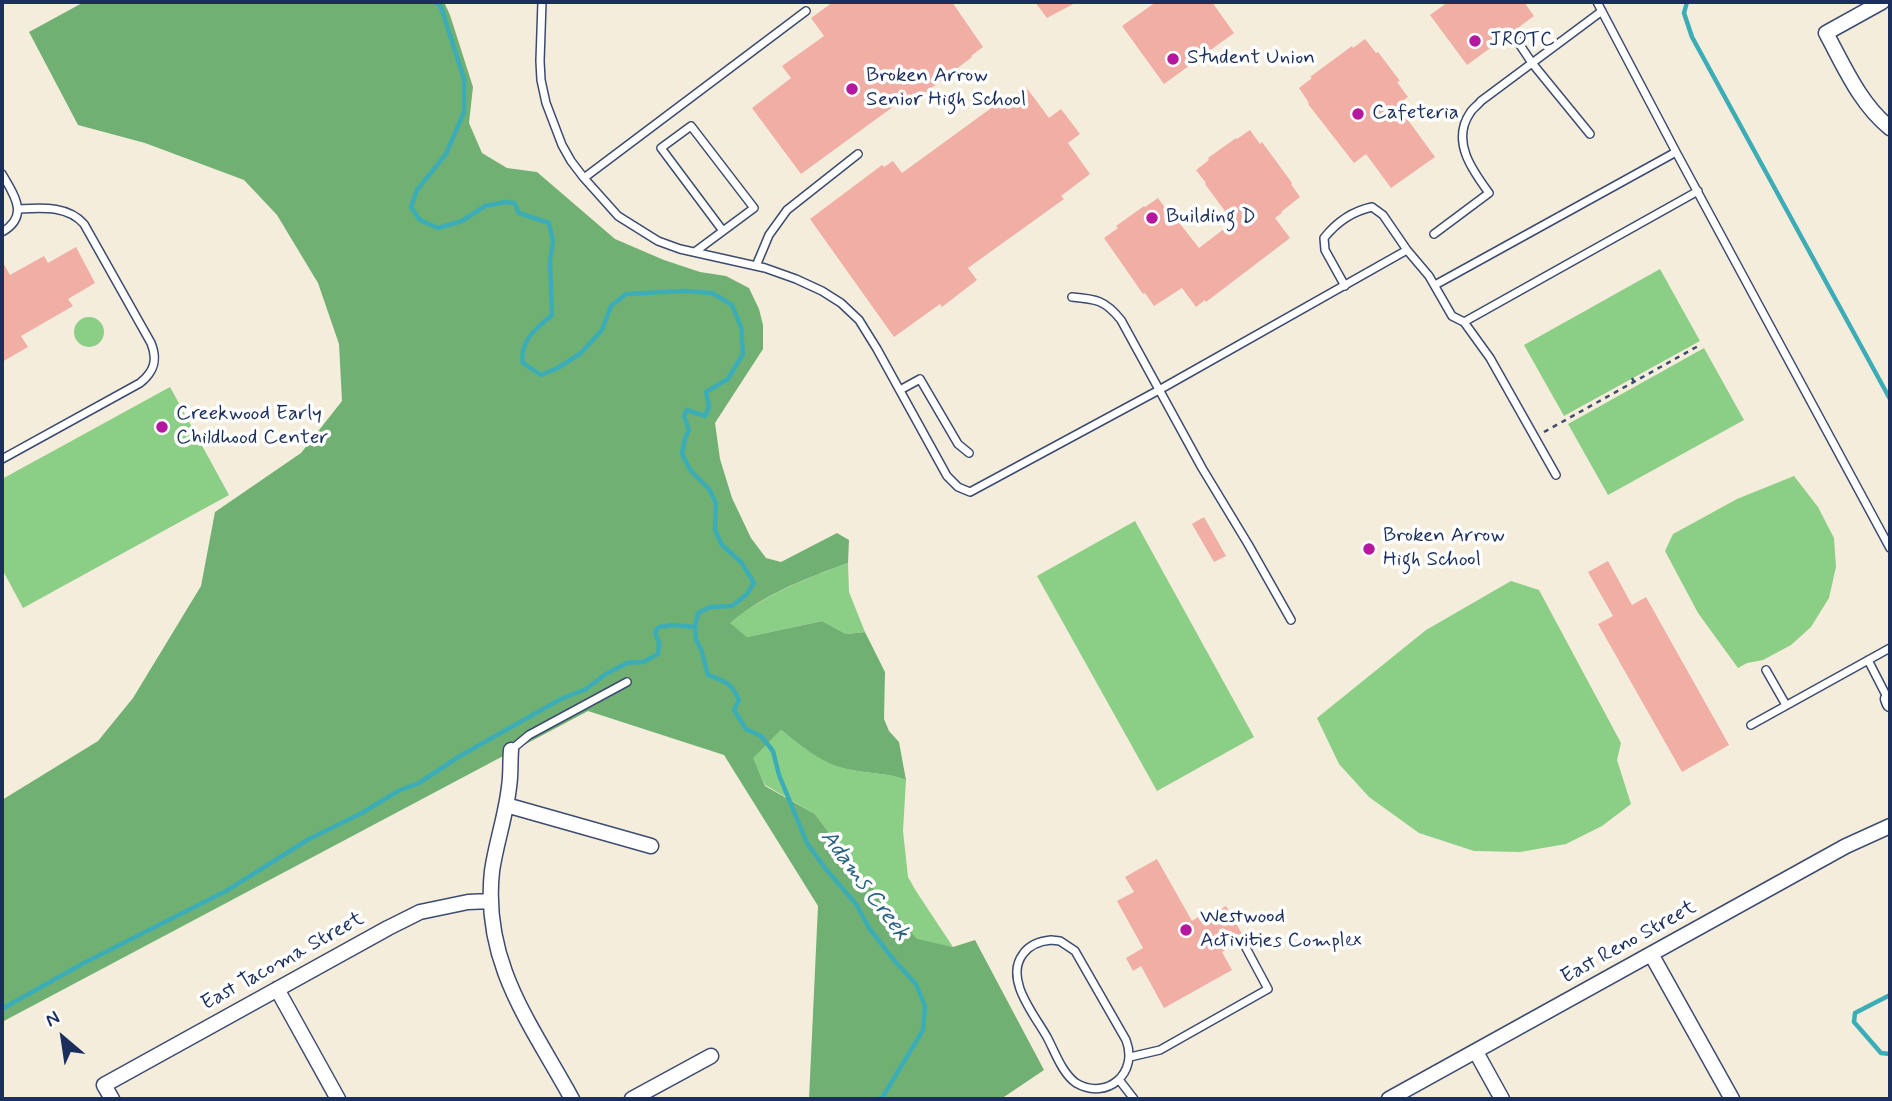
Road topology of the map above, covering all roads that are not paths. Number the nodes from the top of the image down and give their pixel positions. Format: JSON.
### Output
{"nodes":[{"id":1,"x":542,"y":2,"type":"edge"},
{"id":2,"x":1597,"y":2,"type":"edge"},
{"id":3,"x":1881,"y":2,"type":"edge"},
{"id":4,"x":806,"y":11,"type":"dead end"},
{"id":5,"x":1602,"y":11,"type":"junction"},
{"id":6,"x":1516,"y":39,"type":"dead end"},
{"id":7,"x":1532,"y":63,"type":"junction"},
{"id":8,"x":1890,"y":128,"type":"edge"},
{"id":9,"x":1590,"y":134,"type":"dead end"},
{"id":10,"x":1676,"y":152,"type":"junction"},
{"id":11,"x":858,"y":154,"type":"dead end"},
{"id":12,"x":2,"y":174,"type":"edge"},
{"id":13,"x":584,"y":178,"type":"junction"},
{"id":14,"x":1698,"y":191,"type":"junction"},
{"id":15,"x":18,"y":209,"type":"junction"},
{"id":16,"x":723,"y":231,"type":"junction"},
{"id":17,"x":2,"y":232,"type":"edge"},
{"id":18,"x":1434,"y":234,"type":"dead end"},
{"id":19,"x":1407,"y":250,"type":"junction"},
{"id":20,"x":696,"y":251,"type":"junction"},
{"id":21,"x":756,"y":266,"type":"junction"},
{"id":22,"x":1435,"y":285,"type":"junction"},
{"id":23,"x":1345,"y":286,"type":"junction"},
{"id":24,"x":1072,"y":297,"type":"dead end"},
{"id":25,"x":1464,"y":322,"type":"junction"},
{"id":26,"x":900,"y":390,"type":"junction"},
{"id":27,"x":1159,"y":390,"type":"junction"},
{"id":28,"x":969,"y":453,"type":"dead end"},
{"id":29,"x":2,"y":459,"type":"edge"},
{"id":30,"x":1556,"y":475,"type":"dead end"},
{"id":31,"x":1890,"y":548,"type":"edge"},
{"id":32,"x":1291,"y":620,"type":"dead end"},
{"id":33,"x":1890,"y":648,"type":"edge"},
{"id":34,"x":1868,"y":660,"type":"junction"},
{"id":35,"x":1766,"y":670,"type":"dead end"},
{"id":36,"x":627,"y":682,"type":"dead end"},
{"id":37,"x":1889,"y":701,"type":"edge"},
{"id":38,"x":1786,"y":705,"type":"junction"},
{"id":39,"x":1751,"y":725,"type":"dead end"},
{"id":40,"x":511,"y":750,"type":"joint"},
{"id":41,"x":506,"y":805,"type":"junction"},
{"id":42,"x":1890,"y":827,"type":"edge"},
{"id":43,"x":651,"y":846,"type":"dead end"},
{"id":44,"x":491,"y":901,"type":"junction"},
{"id":45,"x":1245,"y":946,"type":"dead end"},
{"id":46,"x":1651,"y":954,"type":"junction"},
{"id":47,"x":277,"y":989,"type":"junction"},
{"id":48,"x":1476,"y":1052,"type":"junction"},
{"id":49,"x":711,"y":1056,"type":"dead end"},
{"id":50,"x":1130,"y":1057,"type":"junction"},
{"id":51,"x":1120,"y":1081,"type":"junction"},
{"id":52,"x":112,"y":1099,"type":"edge"},
{"id":53,"x":338,"y":1099,"type":"edge"},
{"id":54,"x":572,"y":1099,"type":"edge"},
{"id":55,"x":632,"y":1099,"type":"edge"},
{"id":56,"x":1134,"y":1099,"type":"edge"},
{"id":57,"x":1389,"y":1099,"type":"edge"},
{"id":58,"x":1502,"y":1099,"type":"edge"},
{"id":59,"x":1732,"y":1099,"type":"edge"}],
"edges":[{"from":1,"to":13,"type":"lane"},
{"from":2,"to":5,"type":"lane"},
{"from":3,"to":8,"type":"street"},
{"from":4,"to":13,"type":"lane"},
{"from":5,"to":7,"type":"lane"},
{"from":5,"to":10,"type":"lane"},
{"from":6,"to":7,"type":"lane"},
{"from":7,"to":9,"type":"lane"},
{"from":7,"to":18,"type":"lane"},
{"from":10,"to":14,"type":"lane"},
{"from":10,"to":22,"type":"lane"},
{"from":11,"to":21,"type":"lane"},
{"from":12,"to":15,"type":"lane"},
{"from":13,"to":20,"type":"lane"},
{"from":14,"to":25,"type":"lane"},
{"from":14,"to":31,"type":"lane"},
{"from":15,"to":17,"type":"lane"},
{"from":15,"to":29,"type":"lane"},
{"from":16,"to":16,"type":"lane"},
{"from":16,"to":20,"type":"lane"},
{"from":19,"to":22,"type":"lane"},
{"from":19,"to":23,"type":"lane"},
{"from":19,"to":23,"type":"lane"},
{"from":20,"to":21,"type":"lane"},
{"from":21,"to":26,"type":"lane"},
{"from":22,"to":25,"type":"lane"},
{"from":23,"to":27,"type":"lane"},
{"from":24,"to":27,"type":"lane"},
{"from":25,"to":30,"type":"lane"},
{"from":26,"to":27,"type":"lane"},
{"from":26,"to":28,"type":"lane"},
{"from":27,"to":32,"type":"lane"},
{"from":33,"to":34,"type":"lane"},
{"from":34,"to":37,"type":"lane"},
{"from":34,"to":38,"type":"lane"},
{"from":35,"to":38,"type":"lane"},
{"from":36,"to":40,"type":"lane"},
{"from":38,"to":39,"type":"lane"},
{"from":40,"to":41,"type":"street"},
{"from":41,"to":43,"type":"street"},
{"from":41,"to":44,"type":"street"},
{"from":42,"to":46,"type":"street","name":"East Reno Street"},
{"from":44,"to":47,"type":"street","name":"East Tacoma Street"},
{"from":44,"to":54,"type":"street"},
{"from":45,"to":50,"type":"lane"},
{"from":46,"to":48,"type":"street","name":"East Reno Street"},
{"from":46,"to":59,"type":"street"},
{"from":47,"to":52,"type":"street","name":"East Tacoma Street"},
{"from":47,"to":53,"type":"street"},
{"from":48,"to":57,"type":"street","name":"East Reno Street"},
{"from":48,"to":58,"type":"street"},
{"from":49,"to":55,"type":"street"},
{"from":50,"to":51,"type":"lane"},
{"from":50,"to":51,"type":"lane"},
{"from":51,"to":56,"type":"lane"}]}
